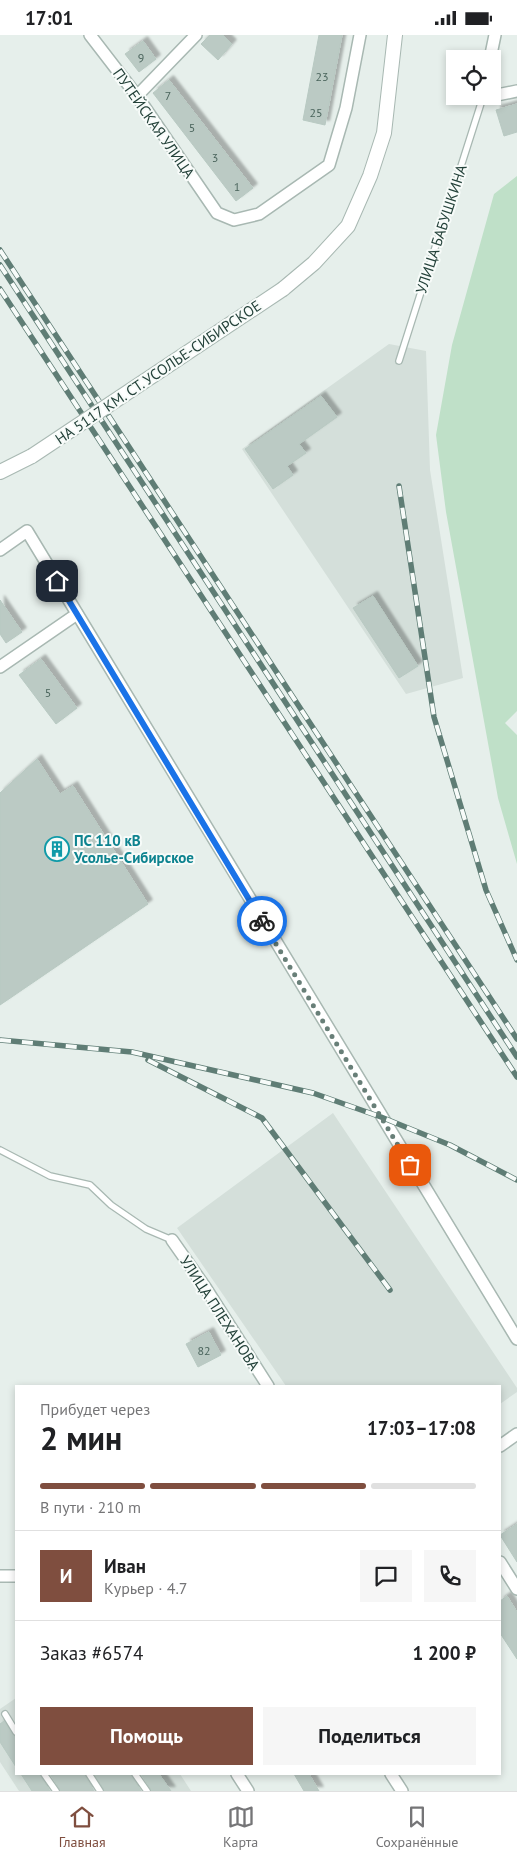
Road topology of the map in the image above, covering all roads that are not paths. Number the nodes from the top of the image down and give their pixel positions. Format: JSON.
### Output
{"nodes":[{"id":1,"x":90,"y":35,"type":"edge"},
{"id":2,"x":196,"y":35,"type":"edge"},
{"id":3,"x":360,"y":35,"type":"edge"},
{"id":4,"x":395,"y":35,"type":"edge"},
{"id":5,"x":494,"y":35,"type":"edge"},
{"id":6,"x":492,"y":50,"type":"edge"},
{"id":7,"x":517,"y":91,"type":"edge"},
{"id":8,"x":501,"y":94,"type":"edge"},
{"id":9,"x":137,"y":96,"type":"junction"},
{"id":10,"x":484,"y":105,"type":"edge"},
{"id":11,"x":399,"y":361,"type":"dead end"},
{"id":12,"x":0,"y":472,"type":"edge"},
{"id":13,"x":0,"y":550,"type":"edge"},
{"id":14,"x":77,"y":614,"type":"junction"},
{"id":15,"x":0,"y":667,"type":"edge"},
{"id":16,"x":0,"y":1150,"type":"edge"},
{"id":17,"x":172,"y":1240,"type":"joint"},
{"id":18,"x":517,"y":1339,"type":"edge"},
{"id":19,"x":267,"y":1385,"type":"edge"},
{"id":20,"x":517,"y":1434,"type":"edge"},
{"id":21,"x":501,"y":1445,"type":"edge"},
{"id":22,"x":501,"y":1564,"type":"edge"},
{"id":23,"x":0,"y":1576,"type":"edge"},
{"id":24,"x":15,"y":1576,"type":"edge"},
{"id":25,"x":517,"y":1589,"type":"edge"},
{"id":26,"x":5,"y":1714,"type":"dead end"},
{"id":27,"x":15,"y":1730,"type":"edge"},
{"id":28,"x":45,"y":1775,"type":"edge"},
{"id":29,"x":90,"y":1775,"type":"edge"},
{"id":30,"x":136,"y":1775,"type":"edge"},
{"id":31,"x":238,"y":1775,"type":"edge"},
{"id":32,"x":392,"y":1775,"type":"edge"},
{"id":33,"x":56,"y":1791,"type":"edge"},
{"id":34,"x":100,"y":1791,"type":"edge"},
{"id":35,"x":147,"y":1791,"type":"edge"},
{"id":36,"x":248,"y":1791,"type":"edge"},
{"id":37,"x":402,"y":1791,"type":"edge"}],
"edges":[{"from":1,"to":9,"type":"street","name":"ПУТЕЙСКАЯ УЛИЦА"},
{"from":2,"to":9,"type":"street"},
{"from":3,"to":9,"type":"street","name":"ПУТЕЙСКАЯ УЛИЦА"},
{"from":4,"to":12,"type":"street","name":"НА 5117 КМ. СТ. УСОЛЬЕ-СИБИРСКОЕ","bridge":true},
{"from":5,"to":6,"type":"street"},
{"from":7,"to":8,"type":"street"},
{"from":10,"to":11,"type":"lane","name":"УЛИЦА БАБУШКИНА"},
{"from":13,"to":14,"type":"street"},
{"from":14,"to":15,"type":"street"},
{"from":14,"to":18,"type":"street"},
{"from":16,"to":17,"type":"lane"},
{"from":17,"to":19,"type":"street","name":"УЛИЦА ПЛЕХАНОВА"},
{"from":20,"to":21,"type":"street"},
{"from":22,"to":25,"type":"street"},
{"from":23,"to":24,"type":"street"},
{"from":26,"to":27,"type":"lane"},
{"from":28,"to":33,"type":"lane"},
{"from":29,"to":34,"type":"lane"},
{"from":30,"to":35,"type":"lane"},
{"from":31,"to":36,"type":"street"},
{"from":32,"to":37,"type":"street"}]}
